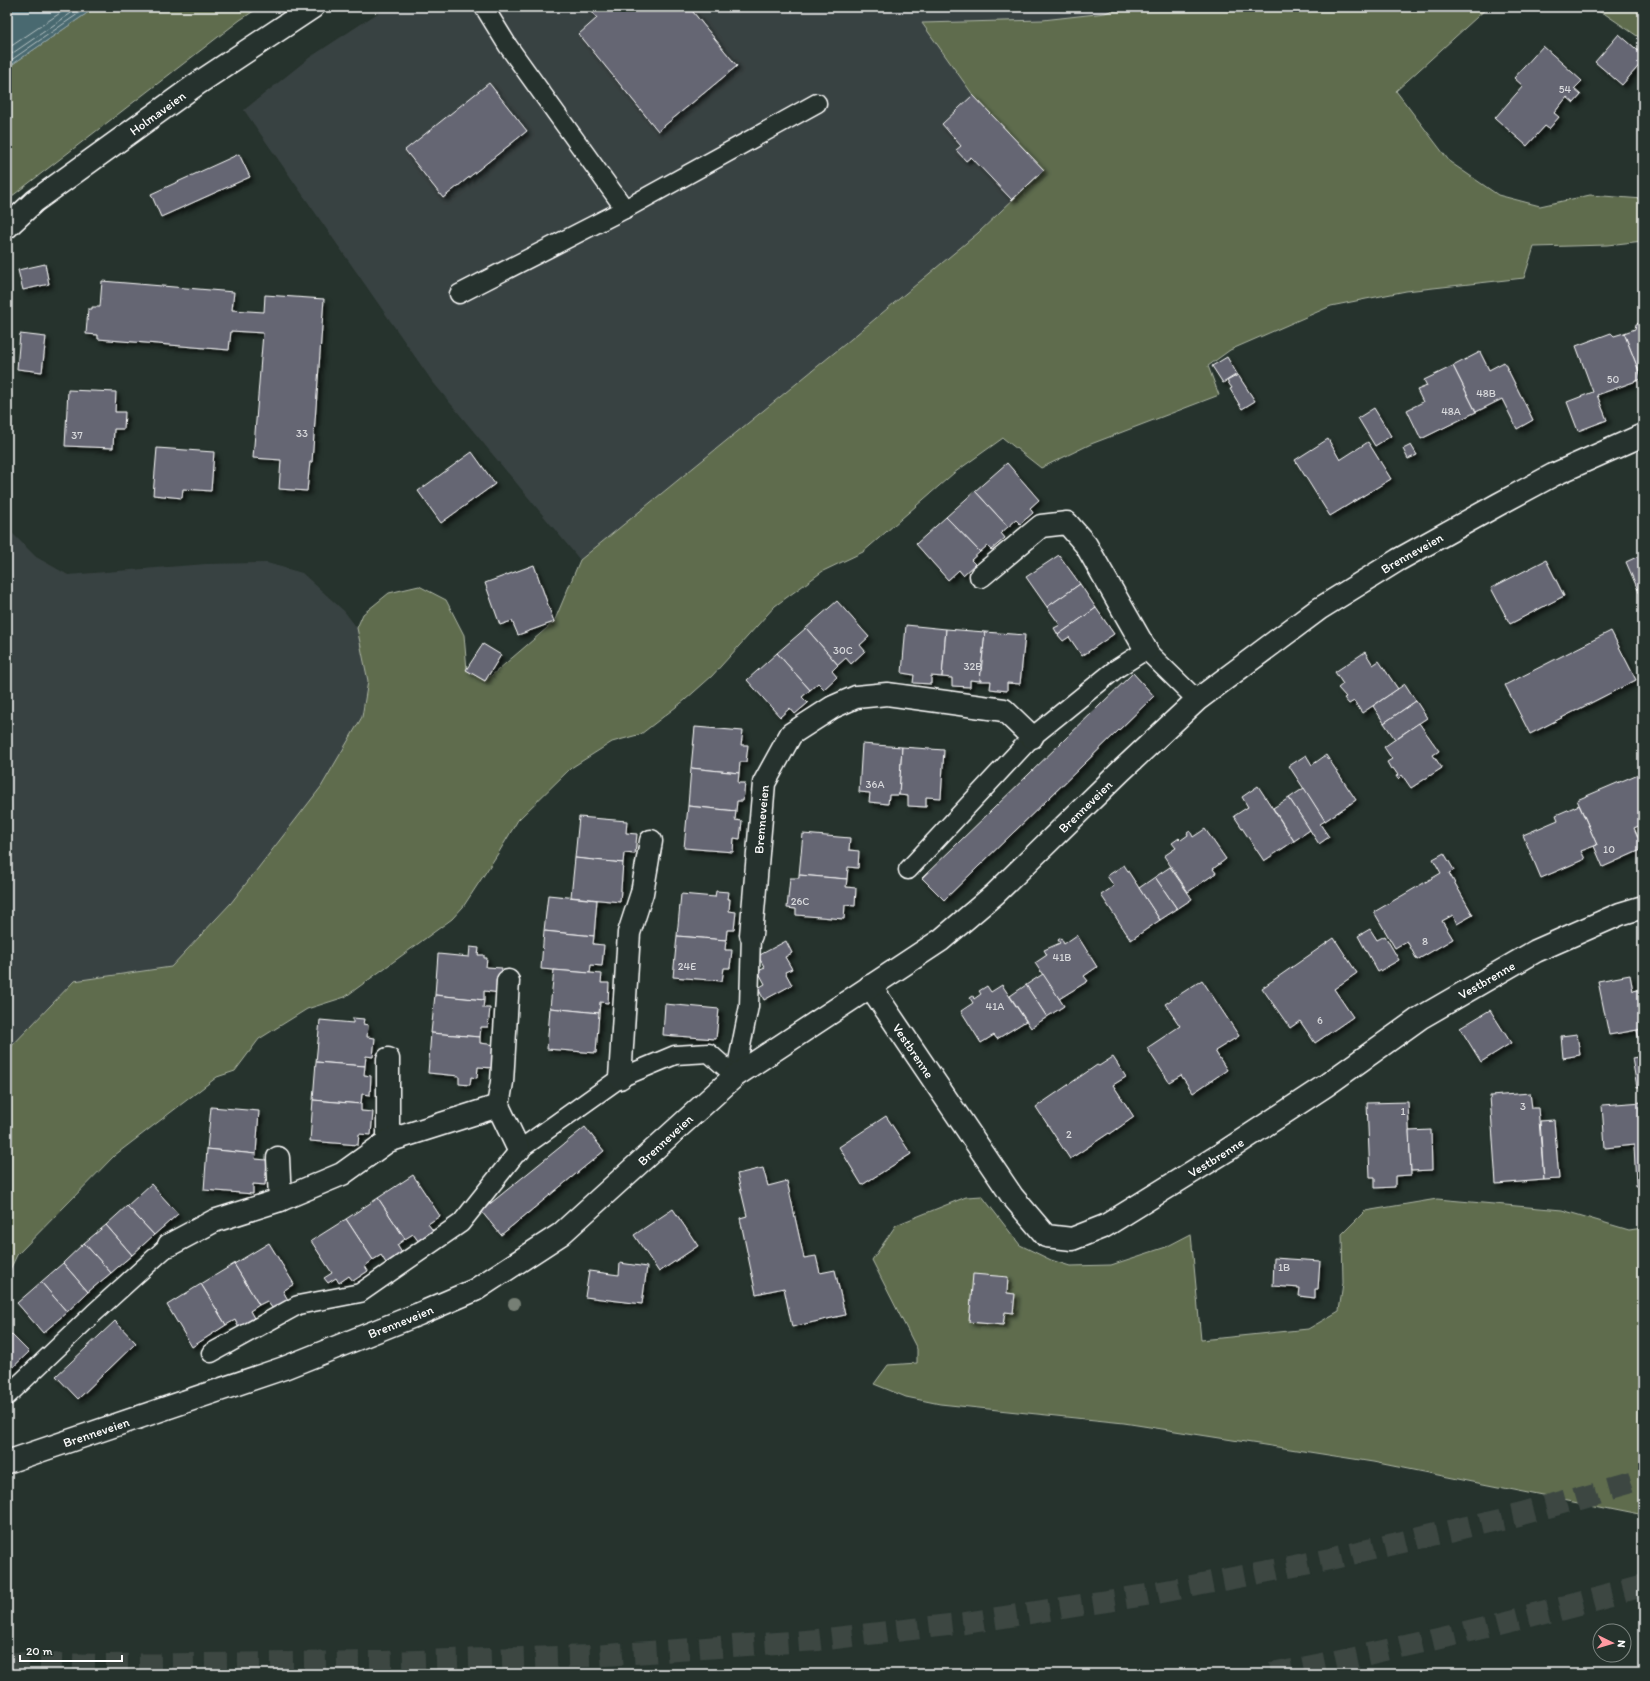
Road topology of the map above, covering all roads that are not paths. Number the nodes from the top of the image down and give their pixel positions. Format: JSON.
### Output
{"nodes":[{"id":1,"x":313,"y":7,"type":"edge"},
{"id":2,"x":484,"y":7,"type":"edge"},
{"id":3,"x":818,"y":103,"type":"dead end"},
{"id":4,"x":625,"y":209,"type":"junction"},
{"id":5,"x":7,"y":227,"type":"edge"},
{"id":6,"x":459,"y":294,"type":"dead end"},
{"id":7,"x":1643,"y":435,"type":"edge"},
{"id":8,"x":981,"y":576,"type":"dead end"},
{"id":9,"x":1146,"y":650,"type":"junction"},
{"id":10,"x":1197,"y":700,"type":"junction"},
{"id":11,"x":1032,"y":737,"type":"junction"},
{"id":12,"x":651,"y":841,"type":"dead end"},
{"id":13,"x":908,"y":870,"type":"dead end"},
{"id":14,"x":1643,"y":907,"type":"edge"},
{"id":15,"x":751,"y":935,"type":"joint"},
{"id":16,"x":508,"y":981,"type":"dead end"},
{"id":17,"x":870,"y":986,"type":"junction"},
{"id":18,"x":388,"y":1059,"type":"dead end"},
{"id":19,"x":735,"y":1076,"type":"junction"},
{"id":20,"x":620,"y":1078,"type":"junction"},
{"id":21,"x":498,"y":1106,"type":"junction"},
{"id":22,"x":388,"y":1141,"type":"junction"},
{"id":23,"x":519,"y":1150,"type":"junction"},
{"id":24,"x":278,"y":1158,"type":"dead end"},
{"id":25,"x":280,"y":1200,"type":"junction"},
{"id":26,"x":169,"y":1245,"type":"joint"},
{"id":27,"x":212,"y":1353,"type":"dead end"},
{"id":28,"x":7,"y":1396,"type":"edge"},
{"id":29,"x":7,"y":1462,"type":"edge"}],
"edges":[{"from":1,"to":5,"type":"street","name":"Holmaveien"},
{"from":2,"to":4,"type":"lane"},
{"from":3,"to":4,"type":"lane"},
{"from":4,"to":6,"type":"lane"},
{"from":7,"to":10,"type":"street","name":"Brenneveien"},
{"from":8,"to":9,"type":"street"},
{"from":9,"to":10,"type":"lane"},
{"from":9,"to":11,"type":"lane"},
{"from":10,"to":17,"type":"street","name":"Brenneveien"},
{"from":11,"to":13,"type":"lane"},
{"from":11,"to":15,"type":"street","name":"Brenneveien"},
{"from":12,"to":20,"type":"street"},
{"from":14,"to":17,"type":"street","name":"Vestbrenne"},
{"from":15,"to":19,"type":"lane","name":"Brenneveien"},
{"from":16,"to":21,"type":"street"},
{"from":17,"to":19,"type":"street","name":"Brenneveien"},
{"from":18,"to":22,"type":"street"},
{"from":19,"to":20,"type":"lane"},
{"from":19,"to":29,"type":"street","name":"Brenneveien"},
{"from":20,"to":23,"type":"lane"},
{"from":21,"to":22,"type":"street"},
{"from":21,"to":23,"type":"street"},
{"from":22,"to":25,"type":"street"},
{"from":23,"to":27,"type":"lane"},
{"from":24,"to":25,"type":"street"},
{"from":25,"to":26,"type":"street"},
{"from":26,"to":28,"type":"lane"}]}
